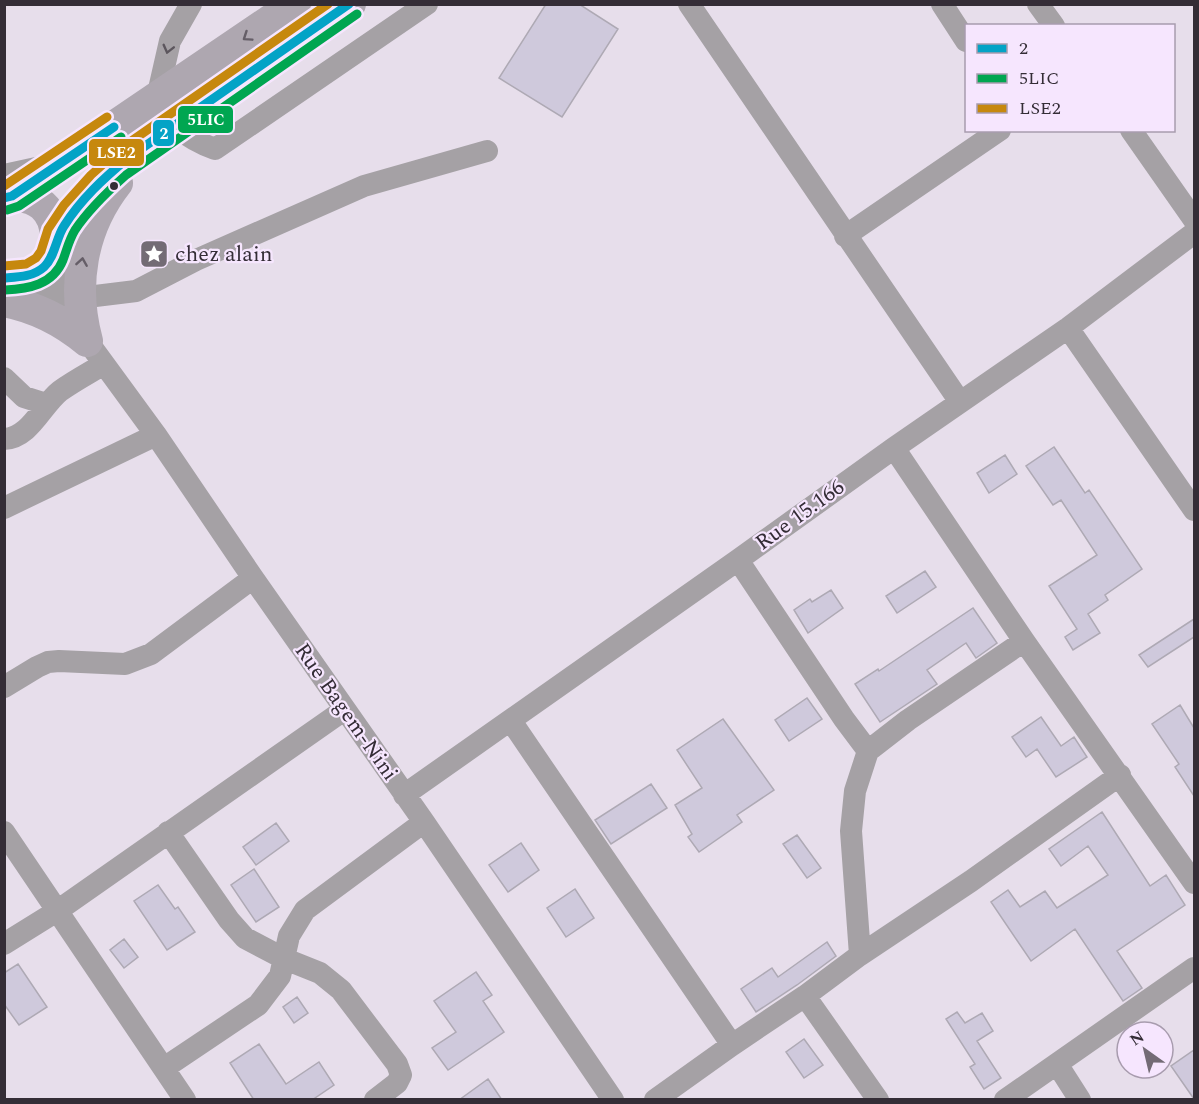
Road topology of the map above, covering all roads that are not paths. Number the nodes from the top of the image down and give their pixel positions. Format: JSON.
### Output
{"nodes":[{"id":1,"x":191,"y":4,"type":"edge"},
{"id":2,"x":296,"y":4,"type":"edge"},
{"id":3,"x":350,"y":4,"type":"edge"},
{"id":4,"x":427,"y":4,"type":"edge"},
{"id":5,"x":689,"y":4,"type":"edge"},
{"id":6,"x":942,"y":4,"type":"edge"},
{"id":7,"x":1038,"y":4,"type":"edge"},
{"id":8,"x":1053,"y":24,"type":"edge"},
{"id":9,"x":965,"y":39,"type":"edge"},
{"id":10,"x":157,"y":98,"type":"junction"},
{"id":11,"x":997,"y":132,"type":"edge"},
{"id":12,"x":1132,"y":132,"type":"edge"},
{"id":13,"x":164,"y":134,"type":"junction"},
{"id":14,"x":486,"y":151,"type":"dead end"},
{"id":15,"x":7,"y":190,"type":"edge"},
{"id":16,"x":1194,"y":220,"type":"edge"},
{"id":17,"x":1194,"y":233,"type":"edge"},
{"id":18,"x":845,"y":236,"type":"junction"},
{"id":19,"x":55,"y":247,"type":"junction"},
{"id":20,"x":7,"y":282,"type":"edge"},
{"id":21,"x":1068,"y":328,"type":"junction"},
{"id":22,"x":87,"y":332,"type":"junction"},
{"id":23,"x":4,"y":378,"type":"edge"},
{"id":24,"x":960,"y":402,"type":"junction"},
{"id":25,"x":46,"y":404,"type":"junction"},
{"id":26,"x":156,"y":435,"type":"junction"},
{"id":27,"x":4,"y":439,"type":"edge"},
{"id":28,"x":894,"y":448,"type":"junction"},
{"id":29,"x":1193,"y":504,"type":"edge"},
{"id":30,"x":6,"y":505,"type":"edge"},
{"id":31,"x":738,"y":560,"type":"junction"},
{"id":32,"x":252,"y":578,"type":"junction"},
{"id":33,"x":1024,"y":641,"type":"junction"},
{"id":34,"x":4,"y":687,"type":"edge"},
{"id":35,"x":344,"y":710,"type":"junction"},
{"id":36,"x":511,"y":721,"type":"junction"},
{"id":37,"x":868,"y":751,"type":"junction"},
{"id":38,"x":1120,"y":775,"type":"junction"},
{"id":39,"x":404,"y":795,"type":"junction"},
{"id":40,"x":424,"y":822,"type":"junction"},
{"id":41,"x":4,"y":832,"type":"edge"},
{"id":42,"x":168,"y":832,"type":"junction"},
{"id":43,"x":1194,"y":883,"type":"edge"},
{"id":44,"x":57,"y":911,"type":"junction"},
{"id":45,"x":4,"y":944,"type":"edge"},
{"id":46,"x":860,"y":955,"type":"junction"},
{"id":47,"x":285,"y":959,"type":"junction"},
{"id":48,"x":1194,"y":968,"type":"edge"},
{"id":49,"x":805,"y":996,"type":"junction"},
{"id":50,"x":732,"y":1045,"type":"junction"},
{"id":51,"x":1057,"y":1065,"type":"junction"},
{"id":52,"x":164,"y":1068,"type":"junction"},
{"id":53,"x":184,"y":1100,"type":"edge"},
{"id":54,"x":375,"y":1100,"type":"edge"},
{"id":55,"x":613,"y":1100,"type":"edge"},
{"id":56,"x":656,"y":1100,"type":"edge"},
{"id":57,"x":878,"y":1100,"type":"edge"},
{"id":58,"x":1005,"y":1100,"type":"edge"},
{"id":59,"x":1080,"y":1100,"type":"edge"}],
"edges":[{"from":1,"to":10,"type":"street","one_way":true},
{"from":2,"to":10,"type":"highway","one_way":true},
{"from":3,"to":13,"type":"highway"},
{"from":4,"to":13,"type":"street"},
{"from":5,"to":18,"type":"street"},
{"from":6,"to":9,"type":"street"},
{"from":7,"to":8,"type":"street"},
{"from":10,"to":13,"type":"street"},
{"from":10,"to":15,"type":"highway"},
{"from":11,"to":18,"type":"street"},
{"from":12,"to":16,"type":"street"},
{"from":13,"to":19,"type":"highway"},
{"from":22,"to":13,"type":"highway","one_way":true},
{"from":14,"to":22,"type":"street"},
{"from":15,"to":19,"type":"highway"},
{"from":17,"to":21,"type":"street","name":"Rue 15.166"},
{"from":18,"to":24,"type":"street"},
{"from":19,"to":20,"type":"highway"},
{"from":19,"to":22,"type":"street","name":"Rue Bagem-Nini"},
{"from":20,"to":22,"type":"highway"},
{"from":21,"to":24,"type":"street","name":"Rue 15.166"},
{"from":21,"to":29,"type":"street"},
{"from":22,"to":25,"type":"street"},
{"from":22,"to":26,"type":"street","name":"Rue Bagem-Nini"},
{"from":23,"to":25,"type":"street"},
{"from":24,"to":28,"type":"street","name":"Rue 15.166"},
{"from":25,"to":27,"type":"street"},
{"from":26,"to":30,"type":"street"},
{"from":26,"to":32,"type":"street","name":"Rue Bagem-Nini"},
{"from":28,"to":31,"type":"street","name":"Rue 15.166"},
{"from":28,"to":33,"type":"street"},
{"from":31,"to":36,"type":"street","name":"Rue 15.166"},
{"from":31,"to":37,"type":"street"},
{"from":32,"to":34,"type":"street"},
{"from":32,"to":35,"type":"street","name":"Rue Bagem-Nini"},
{"from":33,"to":37,"type":"street"},
{"from":33,"to":38,"type":"street"},
{"from":35,"to":39,"type":"street","name":"Rue Bagem-Nini"},
{"from":35,"to":42,"type":"street"},
{"from":36,"to":39,"type":"street","name":"Rue 15.166"},
{"from":36,"to":50,"type":"street"},
{"from":37,"to":46,"type":"street"},
{"from":38,"to":43,"type":"street"},
{"from":38,"to":46,"type":"street"},
{"from":39,"to":40,"type":"street","name":"Rue Bagem-Nini"},
{"from":40,"to":47,"type":"street"},
{"from":40,"to":55,"type":"street","name":"Rue Bagem-Nini"},
{"from":41,"to":44,"type":"street"},
{"from":42,"to":44,"type":"street"},
{"from":42,"to":47,"type":"street"},
{"from":44,"to":45,"type":"street"},
{"from":44,"to":52,"type":"street"},
{"from":46,"to":49,"type":"street"},
{"from":47,"to":52,"type":"street"},
{"from":47,"to":54,"type":"street"},
{"from":48,"to":51,"type":"street"},
{"from":49,"to":50,"type":"street"},
{"from":49,"to":57,"type":"street"},
{"from":50,"to":56,"type":"street"},
{"from":51,"to":58,"type":"street"},
{"from":51,"to":59,"type":"street"},
{"from":52,"to":53,"type":"street"}]}
